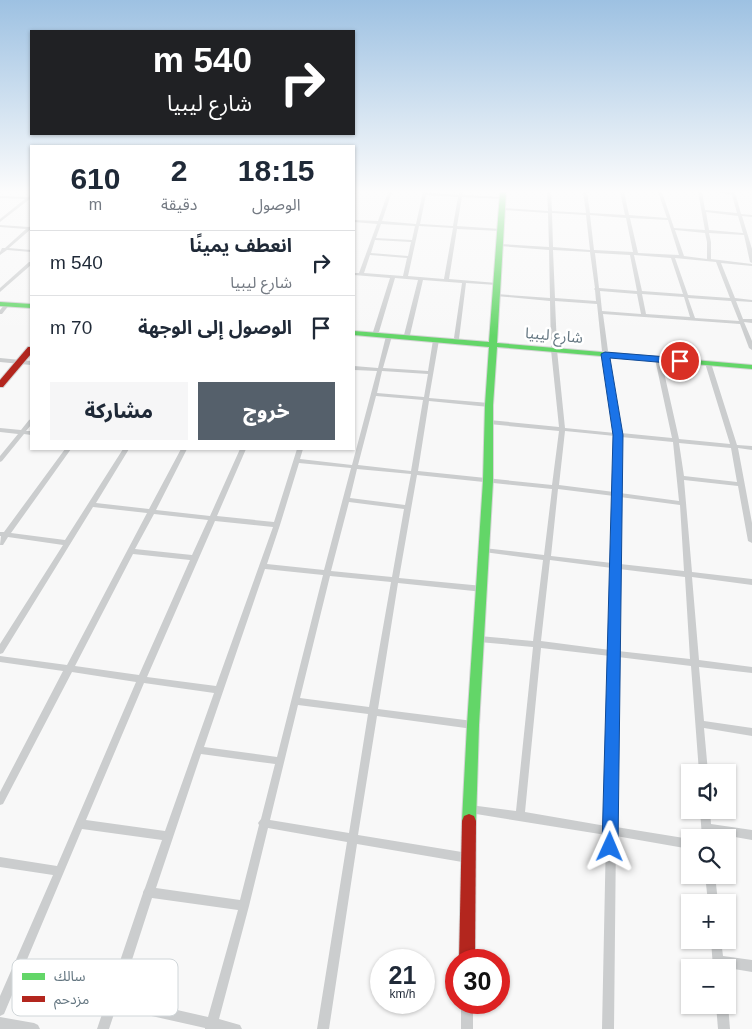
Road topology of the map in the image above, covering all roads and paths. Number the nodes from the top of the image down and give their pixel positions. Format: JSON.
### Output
{"nodes":[{"id":1,"x":16,"y":240,"type":"edge"},
{"id":2,"x":373,"y":240,"type":"edge"},
{"id":3,"x":393,"y":240,"type":"edge"},
{"id":4,"x":452,"y":240,"type":"edge"},
{"id":5,"x":500,"y":240,"type":"edge"},
{"id":6,"x":550,"y":240,"type":"edge"},
{"id":7,"x":591,"y":240,"type":"edge"},
{"id":8,"x":632,"y":240,"type":"edge"},
{"id":9,"x":676,"y":240,"type":"edge"},
{"id":10,"x":708,"y":240,"type":"edge"},
{"id":11,"x":750,"y":240,"type":"edge"},
{"id":12,"x":412,"y":241,"type":"joint"},
{"id":13,"x":500,"y":245,"type":"junction"},
{"id":14,"x":550,"y":248,"type":"junction"},
{"id":15,"x":0,"y":249,"type":"edge"},
{"id":16,"x":6,"y":249,"type":"junction"},
{"id":17,"x":30,"y":251,"type":"edge"},
{"id":18,"x":592,"y":251,"type":"junction"},
{"id":19,"x":0,"y":254,"type":"edge"},
{"id":20,"x":368,"y":254,"type":"junction"},
{"id":21,"x":634,"y":254,"type":"junction"},
{"id":22,"x":409,"y":257,"type":"junction"},
{"id":23,"x":673,"y":257,"type":"junction"},
{"id":24,"x":682,"y":257,"type":"junction"},
{"id":25,"x":709,"y":260,"type":"junction"},
{"id":26,"x":718,"y":261,"type":"junction"},
{"id":27,"x":752,"y":264,"type":"edge"},
{"id":28,"x":30,"y":266,"type":"edge"},
{"id":29,"x":355,"y":274,"type":"edge"},
{"id":30,"x":361,"y":274,"type":"junction"},
{"id":31,"x":393,"y":277,"type":"junction"},
{"id":32,"x":405,"y":278,"type":"junction"},
{"id":33,"x":421,"y":279,"type":"junction"},
{"id":34,"x":446,"y":281,"type":"junction"},
{"id":35,"x":464,"y":282,"type":"junction"},
{"id":36,"x":497,"y":284,"type":"junction"},
{"id":37,"x":596,"y":289,"type":"junction"},
{"id":38,"x":0,"y":291,"type":"edge"},
{"id":39,"x":640,"y":292,"type":"junction"},
{"id":40,"x":496,"y":295,"type":"junction"},
{"id":41,"x":686,"y":296,"type":"junction"},
{"id":42,"x":552,"y":300,"type":"junction"},
{"id":43,"x":733,"y":300,"type":"junction"},
{"id":44,"x":752,"y":301,"type":"edge"},
{"id":45,"x":3,"y":303,"type":"edge"},
{"id":46,"x":598,"y":303,"type":"junction"},
{"id":47,"x":30,"y":305,"type":"edge"},
{"id":48,"x":600,"y":312,"type":"junction"},
{"id":49,"x":0,"y":313,"type":"edge"},
{"id":50,"x":644,"y":315,"type":"junction"},
{"id":51,"x":694,"y":319,"type":"junction"},
{"id":52,"x":752,"y":320,"type":"edge"},
{"id":53,"x":742,"y":322,"type":"junction"},
{"id":54,"x":355,"y":331,"type":"edge"},
{"id":55,"x":355,"y":331,"type":"edge"},
{"id":56,"x":376,"y":332,"type":"junction"},
{"id":57,"x":406,"y":335,"type":"junction"},
{"id":58,"x":390,"y":336,"type":"junction"},
{"id":59,"x":457,"y":338,"type":"junction"},
{"id":60,"x":436,"y":340,"type":"junction"},
{"id":61,"x":493,"y":343,"type":"junction"},
{"id":62,"x":554,"y":348,"type":"junction"},
{"id":63,"x":752,"y":348,"type":"edge"},
{"id":64,"x":30,"y":350,"type":"edge"},
{"id":65,"x":605,"y":353,"type":"junction"},
{"id":66,"x":658,"y":359,"type":"junction"},
{"id":67,"x":0,"y":360,"type":"edge"},
{"id":68,"x":20,"y":362,"type":"junction"},
{"id":69,"x":702,"y":362,"type":"junction"},
{"id":70,"x":30,"y":363,"type":"edge"},
{"id":71,"x":752,"y":366,"type":"edge"},
{"id":72,"x":355,"y":368,"type":"edge"},
{"id":73,"x":380,"y":370,"type":"junction"},
{"id":74,"x":431,"y":373,"type":"junction"},
{"id":75,"x":0,"y":385,"type":"edge"},
{"id":76,"x":374,"y":394,"type":"junction"},
{"id":77,"x":426,"y":399,"type":"junction"},
{"id":78,"x":489,"y":405,"type":"junction"},
{"id":79,"x":30,"y":422,"type":"edge"},
{"id":80,"x":490,"y":422,"type":"junction"},
{"id":81,"x":562,"y":429,"type":"junction"},
{"id":82,"x":0,"y":430,"type":"edge"},
{"id":83,"x":22,"y":432,"type":"junction"},
{"id":84,"x":30,"y":433,"type":"edge"},
{"id":85,"x":618,"y":435,"type":"junction"},
{"id":86,"x":676,"y":441,"type":"junction"},
{"id":87,"x":734,"y":446,"type":"junction"},
{"id":88,"x":752,"y":448,"type":"edge"},
{"id":89,"x":67,"y":450,"type":"edge"},
{"id":90,"x":125,"y":450,"type":"edge"},
{"id":91,"x":183,"y":450,"type":"edge"},
{"id":92,"x":243,"y":450,"type":"edge"},
{"id":93,"x":299,"y":450,"type":"edge"},
{"id":94,"x":0,"y":460,"type":"edge"},
{"id":95,"x":296,"y":461,"type":"junction"},
{"id":96,"x":356,"y":467,"type":"junction"},
{"id":97,"x":414,"y":474,"type":"junction"},
{"id":98,"x":681,"y":478,"type":"junction"},
{"id":99,"x":488,"y":481,"type":"junction"},
{"id":100,"x":742,"y":484,"type":"junction"},
{"id":101,"x":556,"y":487,"type":"junction"},
{"id":102,"x":617,"y":494,"type":"junction"},
{"id":103,"x":347,"y":500,"type":"junction"},
{"id":104,"x":682,"y":503,"type":"junction"},
{"id":105,"x":91,"y":505,"type":"junction"},
{"id":106,"x":408,"y":507,"type":"junction"},
{"id":107,"x":151,"y":511,"type":"junction"},
{"id":108,"x":212,"y":518,"type":"junction"},
{"id":109,"x":750,"y":520,"type":"edge"},
{"id":110,"x":277,"y":525,"type":"junction"},
{"id":111,"x":3,"y":535,"type":"edge"},
{"id":112,"x":752,"y":541,"type":"edge"},
{"id":113,"x":67,"y":542,"type":"junction"},
{"id":114,"x":0,"y":543,"type":"edge"},
{"id":115,"x":131,"y":550,"type":"junction"},
{"id":116,"x":484,"y":550,"type":"junction"},
{"id":117,"x":547,"y":556,"type":"junction"},
{"id":118,"x":195,"y":558,"type":"junction"},
{"id":119,"x":616,"y":564,"type":"junction"},
{"id":120,"x":262,"y":566,"type":"junction"},
{"id":121,"x":327,"y":572,"type":"junction"},
{"id":122,"x":687,"y":574,"type":"junction"},
{"id":123,"x":396,"y":580,"type":"junction"},
{"id":124,"x":752,"y":582,"type":"edge"},
{"id":125,"x":482,"y":589,"type":"junction"},
{"id":126,"x":479,"y":639,"type":"junction"},
{"id":127,"x":537,"y":644,"type":"junction"},
{"id":128,"x":0,"y":651,"type":"edge"},
{"id":129,"x":614,"y":653,"type":"junction"},
{"id":130,"x":0,"y":659,"type":"edge"},
{"id":131,"x":694,"y":663,"type":"junction"},
{"id":132,"x":68,"y":669,"type":"junction"},
{"id":133,"x":752,"y":670,"type":"edge"},
{"id":134,"x":141,"y":680,"type":"junction"},
{"id":135,"x":218,"y":690,"type":"junction"},
{"id":136,"x":294,"y":701,"type":"junction"},
{"id":137,"x":373,"y":712,"type":"junction"},
{"id":138,"x":700,"y":724,"type":"junction"},
{"id":139,"x":474,"y":725,"type":"junction"},
{"id":140,"x":752,"y":732,"type":"edge"},
{"id":141,"x":198,"y":750,"type":"junction"},
{"id":142,"x":280,"y":761,"type":"junction"},
{"id":143,"x":702,"y":764,"type":"edge"},
{"id":144,"x":0,"y":801,"type":"edge"},
{"id":145,"x":470,"y":809,"type":"junction"},
{"id":146,"x":520,"y":816,"type":"junction"},
{"id":147,"x":264,"y":823,"type":"junction"},
{"id":148,"x":80,"y":824,"type":"junction"},
{"id":149,"x":610,"y":831,"type":"junction"},
{"id":150,"x":736,"y":835,"type":"edge"},
{"id":151,"x":168,"y":836,"type":"junction"},
{"id":152,"x":752,"y":836,"type":"edge"},
{"id":153,"x":353,"y":839,"type":"junction"},
{"id":154,"x":681,"y":843,"type":"edge"},
{"id":155,"x":468,"y":858,"type":"junction"},
{"id":156,"x":0,"y":862,"type":"edge"},
{"id":157,"x":60,"y":871,"type":"junction"},
{"id":158,"x":148,"y":892,"type":"junction"},
{"id":159,"x":244,"y":906,"type":"junction"},
{"id":160,"x":467,"y":949,"type":"edge"},
{"id":161,"x":22,"y":959,"type":"edge"},
{"id":162,"x":126,"y":959,"type":"edge"},
{"id":163,"x":736,"y":965,"type":"edge"},
{"id":164,"x":752,"y":966,"type":"edge"},
{"id":165,"x":12,"y":982,"type":"edge"},
{"id":166,"x":0,"y":1010,"type":"edge"},
{"id":167,"x":467,"y":1014,"type":"edge"},
{"id":168,"x":723,"y":1014,"type":"edge"},
{"id":169,"x":107,"y":1016,"type":"edge"},
{"id":170,"x":171,"y":1016,"type":"edge"},
{"id":171,"x":0,"y":1023,"type":"edge"},
{"id":172,"x":211,"y":1026,"type":"edge"},
{"id":173,"x":34,"y":1029,"type":"edge"},
{"id":174,"x":103,"y":1029,"type":"edge"},
{"id":175,"x":236,"y":1029,"type":"edge"},
{"id":176,"x":323,"y":1029,"type":"edge"},
{"id":177,"x":467,"y":1029,"type":"edge"},
{"id":178,"x":608,"y":1029,"type":"edge"},
{"id":179,"x":724,"y":1029,"type":"edge"}],
"edges":[{"from":1,"to":16,"type":"street"},
{"from":2,"to":20,"type":"street"},
{"from":3,"to":12,"type":"street"},
{"from":4,"to":34,"type":"street"},
{"from":5,"to":13,"type":"street"},
{"from":6,"to":14,"type":"street"},
{"from":7,"to":18,"type":"street"},
{"from":8,"to":21,"type":"street"},
{"from":9,"to":24,"type":"street"},
{"from":10,"to":25,"type":"street"},
{"from":11,"to":27,"type":"street"},
{"from":12,"to":22,"type":"street"},
{"from":13,"to":14,"type":"street"},
{"from":13,"to":36,"type":"street"},
{"from":14,"to":18,"type":"street"},
{"from":14,"to":42,"type":"street"},
{"from":15,"to":16,"type":"street"},
{"from":16,"to":17,"type":"street"},
{"from":16,"to":19,"type":"street"},
{"from":18,"to":21,"type":"street"},
{"from":18,"to":37,"type":"street"},
{"from":20,"to":22,"type":"street"},
{"from":20,"to":30,"type":"street"},
{"from":21,"to":23,"type":"street"},
{"from":21,"to":39,"type":"street"},
{"from":22,"to":32,"type":"street"},
{"from":23,"to":24,"type":"street"},
{"from":23,"to":41,"type":"street"},
{"from":24,"to":25,"type":"street"},
{"from":25,"to":26,"type":"street"},
{"from":26,"to":27,"type":"street"},
{"from":26,"to":43,"type":"street"},
{"from":28,"to":38,"type":"street"},
{"from":29,"to":30,"type":"street"},
{"from":30,"to":31,"type":"street"},
{"from":31,"to":32,"type":"street"},
{"from":31,"to":56,"type":"street"},
{"from":32,"to":33,"type":"street"},
{"from":33,"to":34,"type":"street"},
{"from":33,"to":57,"type":"street"},
{"from":34,"to":35,"type":"street"},
{"from":35,"to":36,"type":"street"},
{"from":35,"to":59,"type":"street"},
{"from":36,"to":40,"type":"street"},
{"from":37,"to":39,"type":"street"},
{"from":37,"to":46,"type":"street"},
{"from":39,"to":41,"type":"street"},
{"from":39,"to":50,"type":"street"},
{"from":40,"to":42,"type":"street"},
{"from":40,"to":61,"type":"street"},
{"from":41,"to":43,"type":"street"},
{"from":41,"to":51,"type":"street"},
{"from":42,"to":46,"type":"street"},
{"from":42,"to":62,"type":"street"},
{"from":43,"to":44,"type":"street"},
{"from":43,"to":53,"type":"street"},
{"from":45,"to":47,"type":"street"},
{"from":45,"to":49,"type":"street"},
{"from":46,"to":48,"type":"street"},
{"from":48,"to":50,"type":"street"},
{"from":48,"to":65,"type":"street"},
{"from":50,"to":51,"type":"street"},
{"from":51,"to":53,"type":"street"},
{"from":52,"to":53,"type":"street"},
{"from":53,"to":63,"type":"street"},
{"from":54,"to":56,"type":"street","name":"شارع ليبيا"},
{"from":55,"to":58,"type":"street","name":"شارع ليبيا"},
{"from":56,"to":57,"type":"street","name":"شارع ليبيا"},
{"from":57,"to":59,"type":"street","name":"شارع ليبيا"},
{"from":58,"to":60,"type":"street","name":"شارع ليبيا"},
{"from":58,"to":73,"type":"street"},
{"from":59,"to":61,"type":"street","name":"شارع ليبيا"},
{"from":60,"to":61,"type":"street","name":"شارع ليبيا"},
{"from":60,"to":74,"type":"street"},
{"from":61,"to":62,"type":"street","name":"شارع ليبيا"},
{"from":61,"to":78,"type":"street"},
{"from":62,"to":65,"type":"street","name":"شارع ليبيا"},
{"from":62,"to":81,"type":"street"},
{"from":64,"to":68,"type":"street"},
{"from":65,"to":66,"type":"street","name":"شارع ليبيا"},
{"from":65,"to":69,"type":"street","name":"شارع ليبيا"},
{"from":65,"to":85,"type":"street"},
{"from":66,"to":69,"type":"street","name":"شارع ليبيا"},
{"from":66,"to":86,"type":"street"},
{"from":67,"to":68,"type":"street"},
{"from":68,"to":70,"type":"street"},
{"from":68,"to":75,"type":"street"},
{"from":69,"to":71,"type":"street","name":"شارع ليبيا"},
{"from":69,"to":87,"type":"street"},
{"from":72,"to":73,"type":"street"},
{"from":73,"to":74,"type":"street"},
{"from":73,"to":76,"type":"street"},
{"from":74,"to":77,"type":"street"},
{"from":76,"to":77,"type":"street"},
{"from":76,"to":96,"type":"street"},
{"from":77,"to":78,"type":"street"},
{"from":77,"to":97,"type":"street"},
{"from":78,"to":80,"type":"street"},
{"from":79,"to":83,"type":"street"},
{"from":80,"to":81,"type":"street"},
{"from":80,"to":99,"type":"street"},
{"from":81,"to":85,"type":"street"},
{"from":81,"to":101,"type":"street"},
{"from":82,"to":83,"type":"street"},
{"from":83,"to":84,"type":"street"},
{"from":83,"to":94,"type":"street"},
{"from":85,"to":86,"type":"street"},
{"from":85,"to":102,"type":"street"},
{"from":86,"to":87,"type":"street"},
{"from":86,"to":98,"type":"street"},
{"from":87,"to":88,"type":"street"},
{"from":87,"to":100,"type":"street"},
{"from":89,"to":111,"type":"street"},
{"from":90,"to":105,"type":"street"},
{"from":91,"to":107,"type":"street"},
{"from":92,"to":108,"type":"street"},
{"from":93,"to":95,"type":"street"},
{"from":95,"to":96,"type":"street"},
{"from":95,"to":110,"type":"street"},
{"from":96,"to":97,"type":"street"},
{"from":96,"to":103,"type":"street"},
{"from":97,"to":99,"type":"street"},
{"from":97,"to":106,"type":"street"},
{"from":98,"to":100,"type":"street"},
{"from":98,"to":104,"type":"street"},
{"from":99,"to":101,"type":"street"},
{"from":99,"to":116,"type":"street"},
{"from":100,"to":109,"type":"street"},
{"from":101,"to":102,"type":"street"},
{"from":101,"to":117,"type":"street"},
{"from":102,"to":104,"type":"street"},
{"from":102,"to":119,"type":"street"},
{"from":103,"to":106,"type":"street"},
{"from":103,"to":121,"type":"street"},
{"from":104,"to":122,"type":"street"},
{"from":105,"to":107,"type":"street"},
{"from":105,"to":113,"type":"street"},
{"from":106,"to":123,"type":"street"},
{"from":107,"to":108,"type":"street"},
{"from":107,"to":115,"type":"street"},
{"from":108,"to":110,"type":"street"},
{"from":108,"to":118,"type":"street"},
{"from":109,"to":112,"type":"street"},
{"from":110,"to":120,"type":"street"},
{"from":111,"to":113,"type":"street"},
{"from":111,"to":114,"type":"street"},
{"from":113,"to":128,"type":"street"},
{"from":115,"to":118,"type":"street"},
{"from":115,"to":132,"type":"street"},
{"from":116,"to":117,"type":"street"},
{"from":116,"to":125,"type":"street"},
{"from":117,"to":119,"type":"street"},
{"from":117,"to":127,"type":"street"},
{"from":118,"to":134,"type":"street"},
{"from":119,"to":122,"type":"street"},
{"from":119,"to":129,"type":"street"},
{"from":120,"to":121,"type":"street"},
{"from":120,"to":135,"type":"street"},
{"from":121,"to":123,"type":"street"},
{"from":121,"to":136,"type":"street"},
{"from":122,"to":124,"type":"street"},
{"from":122,"to":131,"type":"street"},
{"from":123,"to":125,"type":"street"},
{"from":123,"to":137,"type":"street"},
{"from":125,"to":126,"type":"street"},
{"from":126,"to":127,"type":"street"},
{"from":126,"to":139,"type":"street"},
{"from":127,"to":129,"type":"street"},
{"from":127,"to":146,"type":"street"},
{"from":129,"to":131,"type":"street"},
{"from":129,"to":149,"type":"street"},
{"from":130,"to":132,"type":"street"},
{"from":131,"to":133,"type":"street"},
{"from":131,"to":138,"type":"street"},
{"from":132,"to":134,"type":"street"},
{"from":132,"to":144,"type":"street"},
{"from":134,"to":135,"type":"street"},
{"from":134,"to":148,"type":"street"},
{"from":135,"to":141,"type":"street"},
{"from":136,"to":137,"type":"street"},
{"from":136,"to":142,"type":"street"},
{"from":137,"to":139,"type":"street"},
{"from":137,"to":153,"type":"street"},
{"from":138,"to":140,"type":"street"},
{"from":138,"to":143,"type":"street"},
{"from":139,"to":145,"type":"street"},
{"from":141,"to":142,"type":"street"},
{"from":141,"to":151,"type":"street"},
{"from":142,"to":147,"type":"street"},
{"from":145,"to":146,"type":"street"},
{"from":145,"to":155,"type":"street"},
{"from":146,"to":149,"type":"street"},
{"from":147,"to":153,"type":"street"},
{"from":147,"to":159,"type":"street"},
{"from":148,"to":151,"type":"street"},
{"from":148,"to":157,"type":"street"},
{"from":149,"to":154,"type":"street"},
{"from":149,"to":178,"type":"street"},
{"from":150,"to":152,"type":"street"},
{"from":151,"to":158,"type":"street"},
{"from":153,"to":155,"type":"street"},
{"from":153,"to":176,"type":"street"},
{"from":155,"to":160,"type":"street"},
{"from":156,"to":157,"type":"street"},
{"from":157,"to":161,"type":"street"},
{"from":158,"to":159,"type":"street"},
{"from":158,"to":162,"type":"street"},
{"from":159,"to":172,"type":"street"},
{"from":163,"to":164,"type":"street"},
{"from":165,"to":166,"type":"street"},
{"from":167,"to":177,"type":"street"},
{"from":168,"to":179,"type":"street"},
{"from":169,"to":174,"type":"street"},
{"from":170,"to":172,"type":"street"},
{"from":171,"to":173,"type":"street"},
{"from":172,"to":175,"type":"street"}]}
